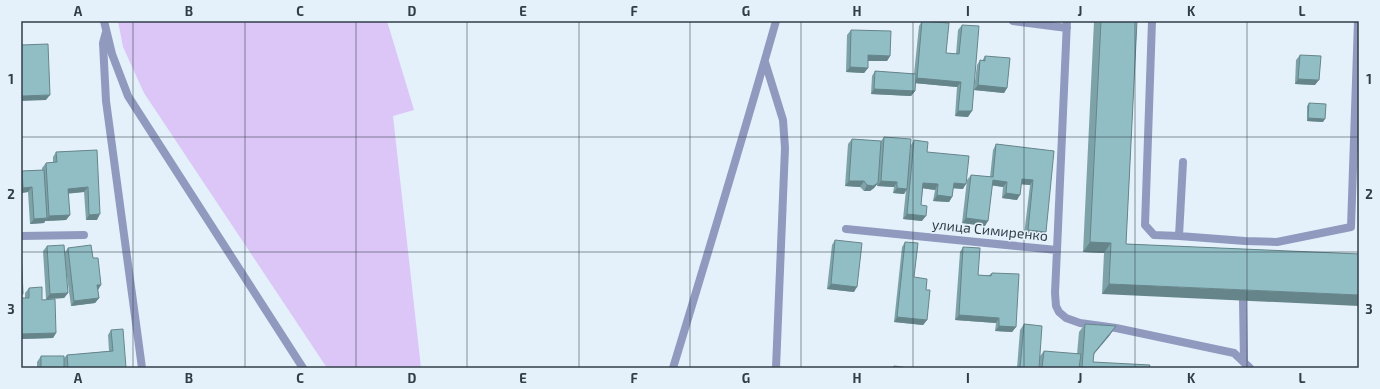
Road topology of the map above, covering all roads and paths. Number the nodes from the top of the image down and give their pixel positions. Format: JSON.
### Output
{"nodes":[{"id":1,"x":104,"y":21,"type":"edge"},
{"id":2,"x":776,"y":21,"type":"edge"},
{"id":3,"x":1013,"y":21,"type":"edge"},
{"id":4,"x":1152,"y":21,"type":"edge"},
{"id":5,"x":1358,"y":21,"type":"edge"},
{"id":6,"x":1067,"y":24,"type":"edge"},
{"id":7,"x":106,"y":30,"type":"junction"},
{"id":8,"x":766,"y":62,"type":"junction"},
{"id":9,"x":1357,"y":81,"type":"edge"},
{"id":10,"x":1183,"y":162,"type":"dead end"},
{"id":11,"x":846,"y":229,"type":"dead end"},
{"id":12,"x":84,"y":235,"type":"dead end"},
{"id":13,"x":21,"y":236,"type":"edge"},
{"id":14,"x":1179,"y":236,"type":"junction"},
{"id":15,"x":1057,"y":250,"type":"junction"},
{"id":16,"x":1243,"y":300,"type":"edge"},
{"id":17,"x":1247,"y":365,"type":"edge"},
{"id":18,"x":142,"y":368,"type":"edge"},
{"id":19,"x":303,"y":368,"type":"edge"},
{"id":20,"x":673,"y":368,"type":"edge"},
{"id":21,"x":776,"y":368,"type":"edge"}],
"edges":[{"from":1,"to":7,"type":"street"},
{"from":2,"to":8,"type":"street"},
{"from":3,"to":6,"type":"street"},
{"from":4,"to":14,"type":"street"},
{"from":5,"to":9,"type":"street"},
{"from":6,"to":15,"type":"street"},
{"from":7,"to":18,"type":"street"},
{"from":7,"to":19,"type":"street"},
{"from":8,"to":20,"type":"street"},
{"from":8,"to":21,"type":"street"},
{"from":9,"to":14,"type":"street"},
{"from":10,"to":14,"type":"street"},
{"from":11,"to":15,"type":"street","name":"улица Симиренко"},
{"from":12,"to":13,"type":"street"},
{"from":15,"to":17,"type":"street","name":"улица Симиренко"},
{"from":16,"to":17,"type":"street"}]}
